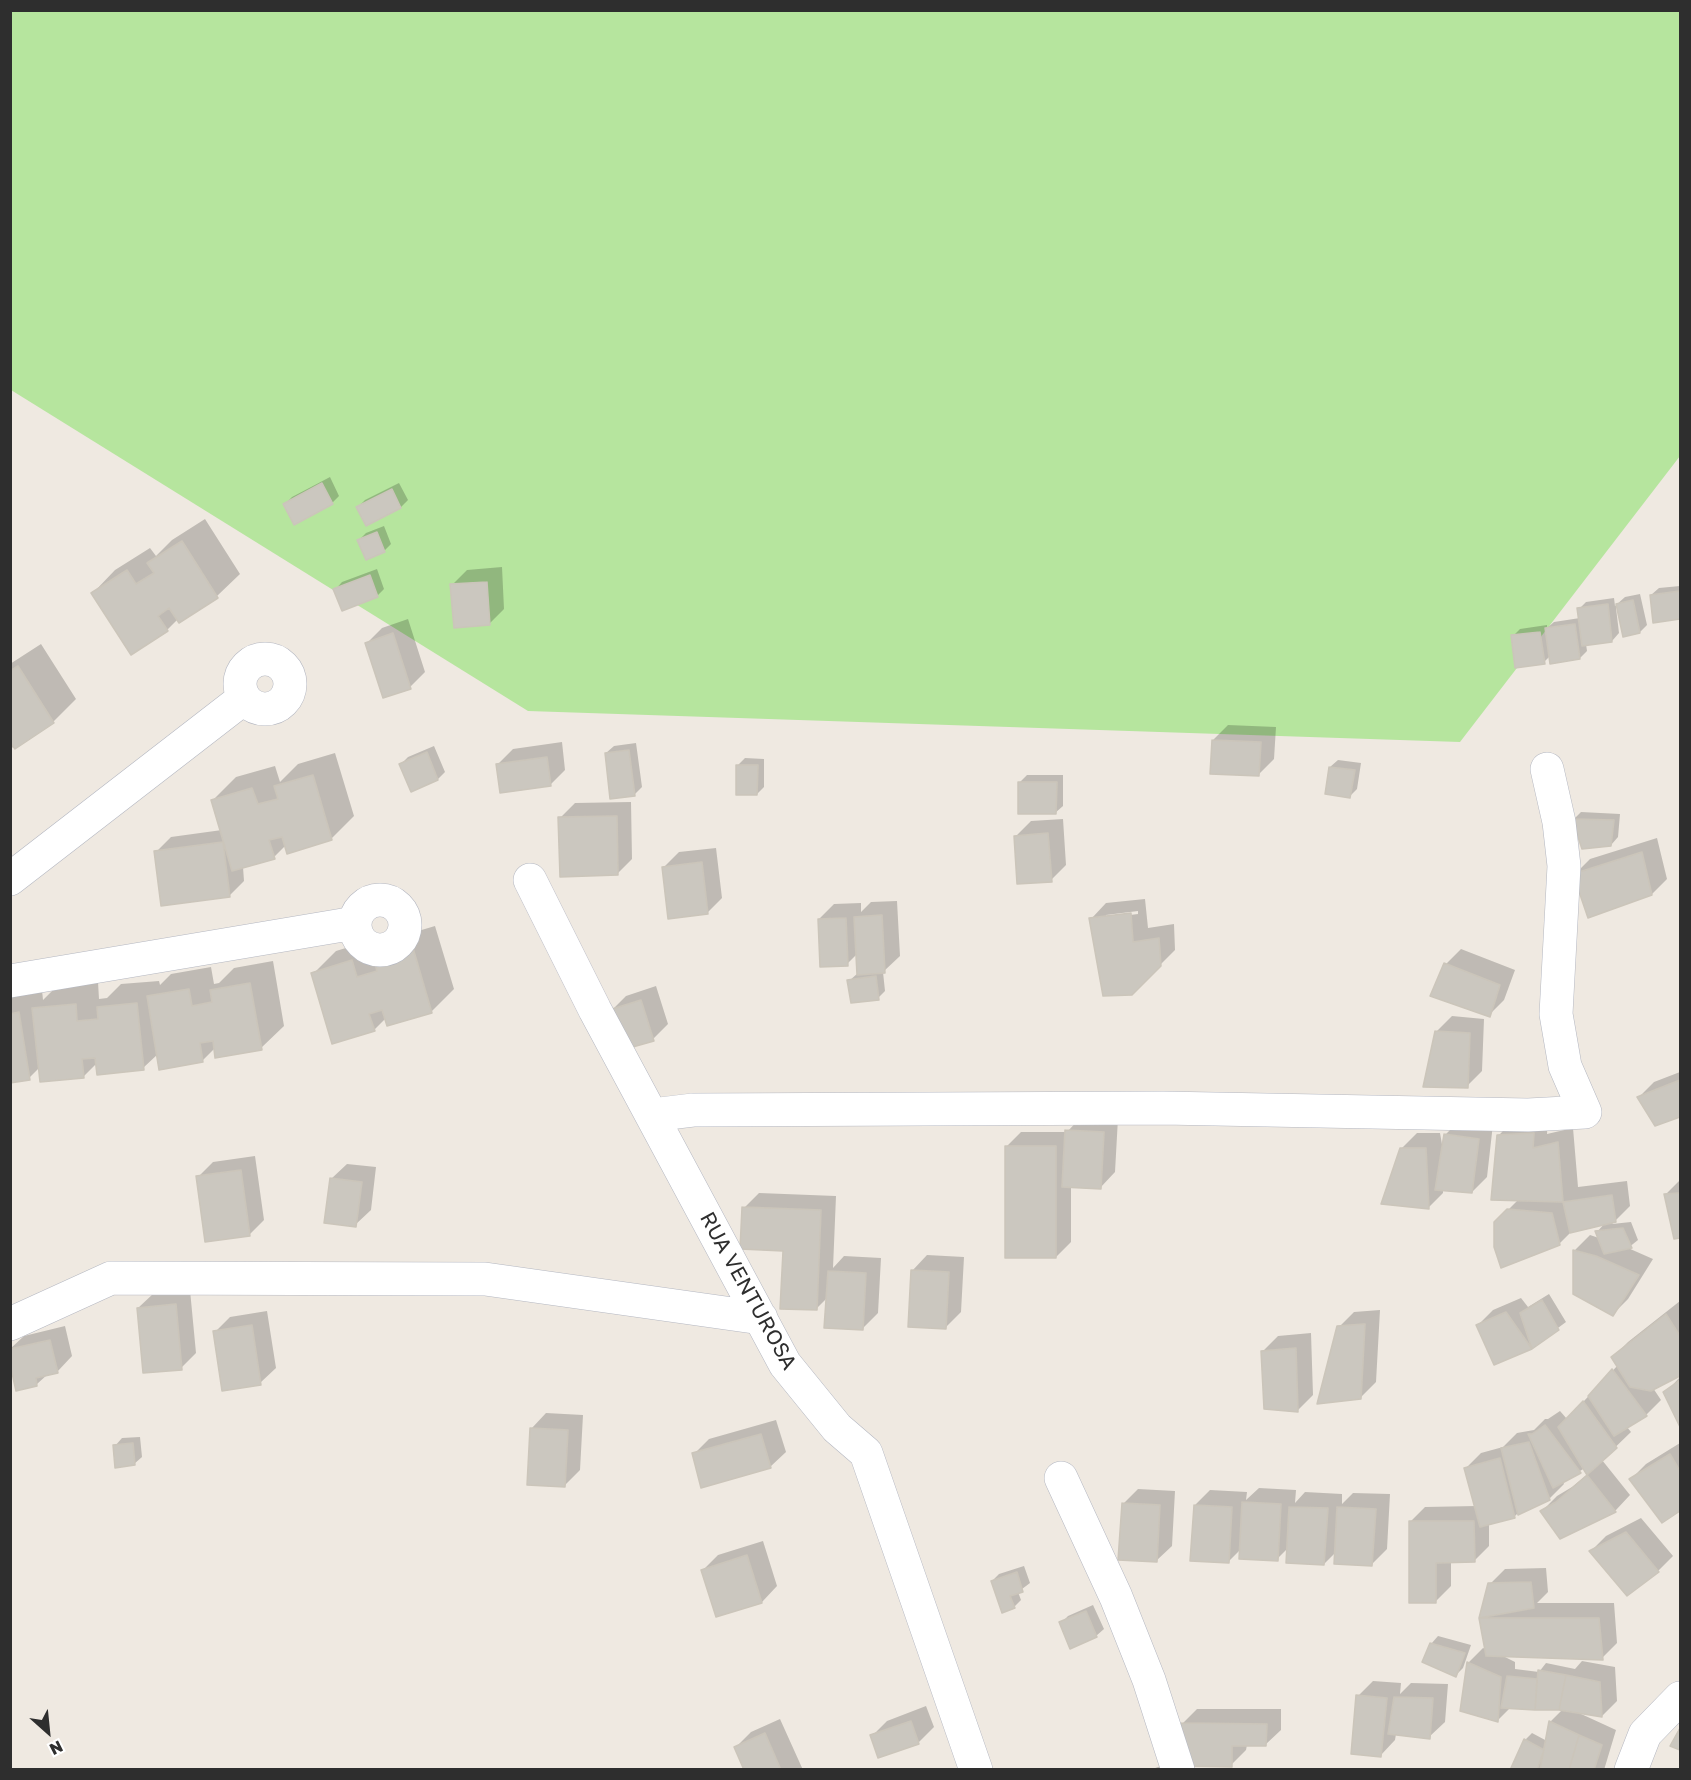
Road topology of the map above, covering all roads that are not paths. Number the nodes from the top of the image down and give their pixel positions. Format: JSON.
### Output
{"nodes":[{"id":1,"x":243,"y":698,"type":"dead end"},
{"id":2,"x":1547,"y":769,"type":"dead end"},
{"id":3,"x":10,"y":879,"type":"edge"},
{"id":4,"x":530,"y":880,"type":"dead end"},
{"id":5,"x":355,"y":923,"type":"dead end"},
{"id":6,"x":10,"y":981,"type":"edge"},
{"id":7,"x":652,"y":1115,"type":"junction"},
{"id":8,"x":761,"y":1318,"type":"junction"},
{"id":9,"x":10,"y":1324,"type":"edge"},
{"id":10,"x":1061,"y":1478,"type":"dead end"},
{"id":11,"x":1680,"y":1698,"type":"edge"},
{"id":12,"x":976,"y":1770,"type":"edge"},
{"id":13,"x":1178,"y":1770,"type":"edge"},
{"id":14,"x":1631,"y":1770,"type":"edge"}],
"edges":[{"from":1,"to":3,"type":"street"},
{"from":2,"to":7,"type":"street"},
{"from":4,"to":7,"type":"street","name":"RUA VENTUROSA"},
{"from":5,"to":6,"type":"street"},
{"from":7,"to":8,"type":"street","name":"RUA VENTUROSA"},
{"from":8,"to":9,"type":"street"},
{"from":8,"to":12,"type":"street","name":"RUA VENTUROSA"},
{"from":10,"to":13,"type":"street"},
{"from":11,"to":14,"type":"street"}]}
